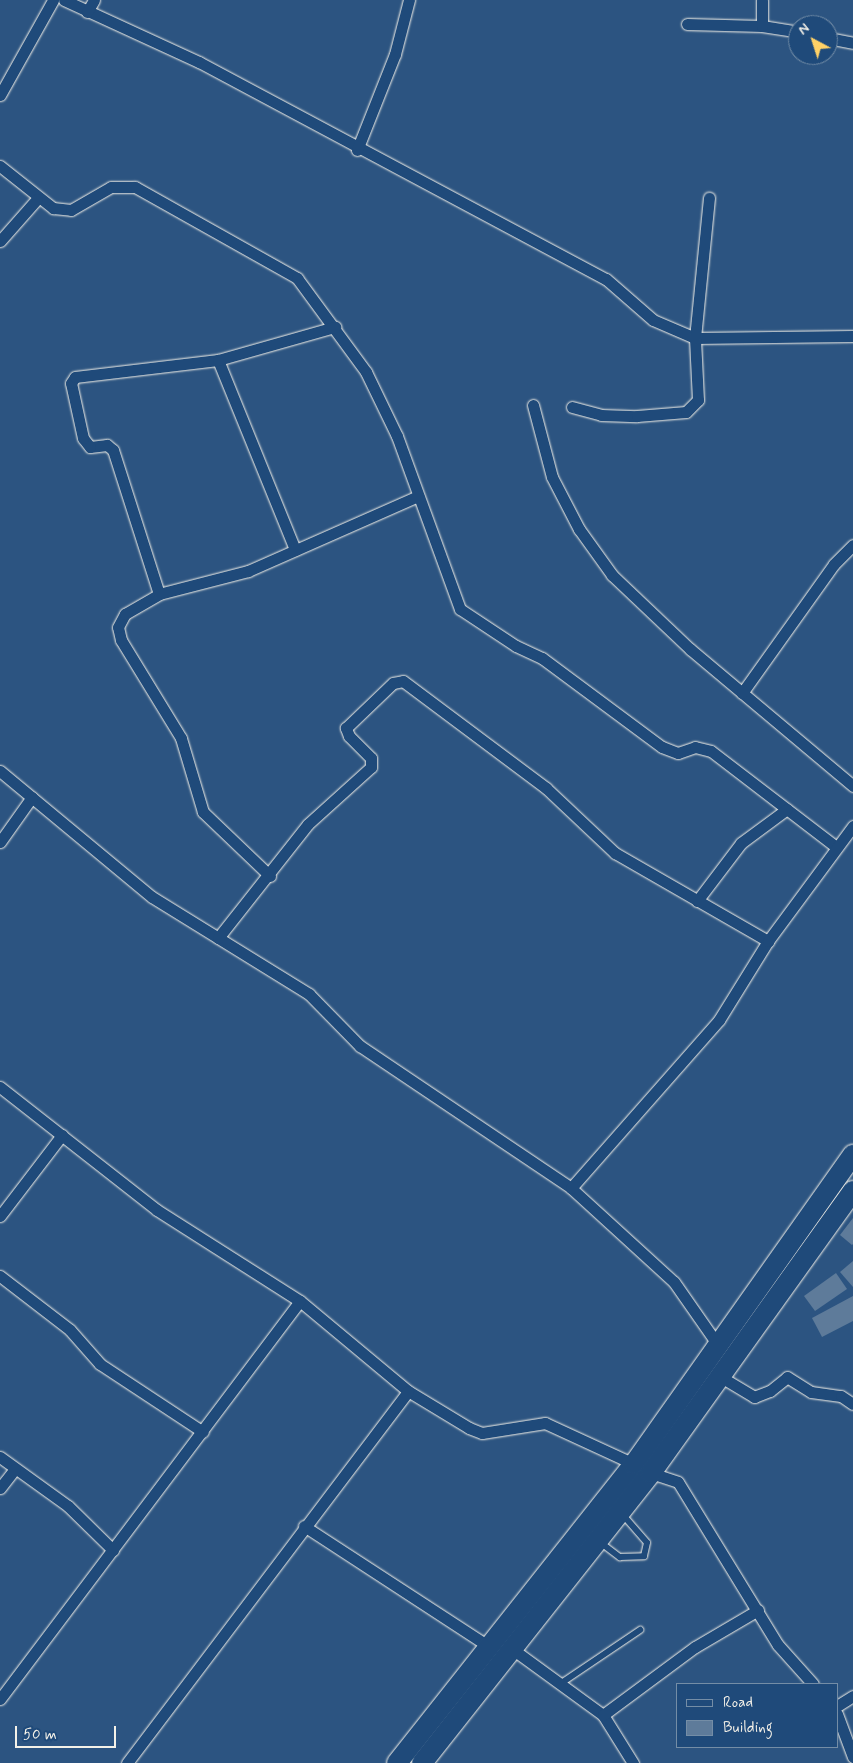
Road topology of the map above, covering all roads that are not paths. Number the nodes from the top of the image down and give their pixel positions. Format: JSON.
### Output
{"nodes":[{"id":1,"x":53,"y":0,"type":"edge"},
{"id":2,"x":64,"y":0,"type":"edge"},
{"id":3,"x":94,"y":0,"type":"edge"},
{"id":4,"x":409,"y":0,"type":"edge"},
{"id":5,"x":762,"y":0,"type":"edge"},
{"id":6,"x":87,"y":12,"type":"junction"},
{"id":7,"x":687,"y":24,"type":"dead end"},
{"id":8,"x":762,"y":26,"type":"junction"},
{"id":9,"x":788,"y":30,"type":"edge"},
{"id":10,"x":838,"y":40,"type":"edge"},
{"id":11,"x":853,"y":43,"type":"edge"},
{"id":12,"x":0,"y":95,"type":"edge"},
{"id":13,"x":357,"y":150,"type":"junction"},
{"id":14,"x":0,"y":166,"type":"edge"},
{"id":15,"x":709,"y":198,"type":"dead end"},
{"id":16,"x":37,"y":199,"type":"junction"},
{"id":17,"x":0,"y":241,"type":"edge"},
{"id":18,"x":335,"y":327,"type":"junction"},
{"id":19,"x":853,"y":336,"type":"edge"},
{"id":20,"x":695,"y":338,"type":"junction"},
{"id":21,"x":218,"y":360,"type":"junction"},
{"id":22,"x":533,"y":405,"type":"dead end"},
{"id":23,"x":572,"y":406,"type":"dead end"},
{"id":24,"x":418,"y":496,"type":"junction"},
{"id":25,"x":853,"y":545,"type":"edge"},
{"id":26,"x":295,"y":550,"type":"junction"},
{"id":27,"x":159,"y":594,"type":"junction"},
{"id":28,"x":742,"y":693,"type":"junction"},
{"id":29,"x":0,"y":771,"type":"edge"},
{"id":30,"x":853,"y":786,"type":"edge"},
{"id":31,"x":32,"y":797,"type":"junction"},
{"id":32,"x":787,"y":809,"type":"junction"},
{"id":33,"x":853,"y":826,"type":"edge"},
{"id":34,"x":0,"y":842,"type":"edge"},
{"id":35,"x":836,"y":847,"type":"junction"},
{"id":36,"x":270,"y":876,"type":"junction"},
{"id":37,"x":697,"y":901,"type":"junction"},
{"id":38,"x":218,"y":938,"type":"junction"},
{"id":39,"x":768,"y":941,"type":"junction"},
{"id":40,"x":0,"y":1087,"type":"edge"},
{"id":41,"x":62,"y":1135,"type":"junction"},
{"id":42,"x":853,"y":1155,"type":"edge"},
{"id":43,"x":571,"y":1188,"type":"junction"},
{"id":44,"x":853,"y":1191,"type":"edge"},
{"id":45,"x":0,"y":1216,"type":"edge"},
{"id":46,"x":0,"y":1276,"type":"edge"},
{"id":47,"x":300,"y":1301,"type":"junction"},
{"id":48,"x":720,"y":1348,"type":"junction"},
{"id":49,"x":721,"y":1377,"type":"junction"},
{"id":50,"x":408,"y":1391,"type":"junction"},
{"id":51,"x":853,"y":1404,"type":"edge"},
{"id":52,"x":203,"y":1432,"type":"junction"},
{"id":53,"x":0,"y":1458,"type":"edge"},
{"id":54,"x":15,"y":1469,"type":"junction"},
{"id":55,"x":642,"y":1469,"type":"junction"},
{"id":56,"x":0,"y":1488,"type":"edge"},
{"id":57,"x":620,"y":1512,"type":"junction"},
{"id":58,"x":304,"y":1526,"type":"junction"},
{"id":59,"x":598,"y":1540,"type":"junction"},
{"id":60,"x":113,"y":1550,"type":"junction"},
{"id":61,"x":758,"y":1610,"type":"junction"},
{"id":62,"x":640,"y":1630,"type":"dead end"},
{"id":63,"x":488,"y":1646,"type":"junction"},
{"id":64,"x":511,"y":1648,"type":"junction"},
{"id":65,"x":563,"y":1682,"type":"junction"},
{"id":66,"x":812,"y":1683,"type":"edge"},
{"id":67,"x":853,"y":1696,"type":"edge"},
{"id":68,"x":0,"y":1699,"type":"edge"},
{"id":69,"x":838,"y":1705,"type":"edge"},
{"id":70,"x":603,"y":1715,"type":"junction"},
{"id":71,"x":838,"y":1717,"type":"edge"},
{"id":72,"x":853,"y":1757,"type":"edge"},
{"id":73,"x":127,"y":1763,"type":"edge"},
{"id":74,"x":397,"y":1763,"type":"edge"},
{"id":75,"x":422,"y":1763,"type":"edge"},
{"id":76,"x":633,"y":1763,"type":"edge"}],
"edges":[{"from":1,"to":12,"type":"street"},
{"from":2,"to":6,"type":"street"},
{"from":3,"to":6,"type":"street"},
{"from":4,"to":13,"type":"street"},
{"from":5,"to":8,"type":"street"},
{"from":6,"to":13,"type":"street"},
{"from":7,"to":8,"type":"street"},
{"from":8,"to":9,"type":"street"},
{"from":10,"to":11,"type":"street"},
{"from":13,"to":20,"type":"street"},
{"from":14,"to":16,"type":"street"},
{"from":15,"to":20,"type":"street"},
{"from":16,"to":17,"type":"street"},
{"from":16,"to":18,"type":"street"},
{"from":18,"to":21,"type":"street"},
{"from":18,"to":24,"type":"street"},
{"from":19,"to":20,"type":"street"},
{"from":20,"to":23,"type":"street"},
{"from":21,"to":26,"type":"street"},
{"from":21,"to":27,"type":"street"},
{"from":22,"to":28,"type":"street"},
{"from":24,"to":26,"type":"street"},
{"from":24,"to":32,"type":"street"},
{"from":25,"to":28,"type":"street"},
{"from":26,"to":27,"type":"street"},
{"from":27,"to":36,"type":"street"},
{"from":28,"to":30,"type":"street"},
{"from":29,"to":31,"type":"street"},
{"from":31,"to":34,"type":"street"},
{"from":31,"to":38,"type":"street"},
{"from":32,"to":35,"type":"street"},
{"from":32,"to":37,"type":"street"},
{"from":33,"to":35,"type":"street"},
{"from":35,"to":39,"type":"street"},
{"from":36,"to":37,"type":"street"},
{"from":36,"to":38,"type":"street"},
{"from":37,"to":39,"type":"street"},
{"from":38,"to":43,"type":"street"},
{"from":39,"to":43,"type":"street"},
{"from":40,"to":41,"type":"street"},
{"from":41,"to":45,"type":"street"},
{"from":41,"to":47,"type":"street"},
{"from":42,"to":48,"type":"highway"},
{"from":43,"to":48,"type":"street"},
{"from":44,"to":49,"type":"highway"},
{"from":46,"to":52,"type":"street"},
{"from":47,"to":50,"type":"street"},
{"from":47,"to":52,"type":"street"},
{"from":48,"to":55,"type":"highway"},
{"from":49,"to":51,"type":"street"},
{"from":49,"to":55,"type":"highway"},
{"from":50,"to":55,"type":"street"},
{"from":50,"to":58,"type":"street"},
{"from":52,"to":60,"type":"street"},
{"from":53,"to":54,"type":"street"},
{"from":54,"to":56,"type":"street"},
{"from":54,"to":60,"type":"street"},
{"from":55,"to":57,"type":"highway"},
{"from":55,"to":61,"type":"street"},
{"from":55,"to":63,"type":"highway"},
{"from":57,"to":59,"type":"highway"},
{"from":57,"to":59,"type":"lane"},
{"from":58,"to":63,"type":"street"},
{"from":58,"to":73,"type":"street"},
{"from":59,"to":64,"type":"highway"},
{"from":60,"to":68,"type":"street"},
{"from":61,"to":66,"type":"street"},
{"from":61,"to":70,"type":"street"},
{"from":62,"to":65,"type":"lane"},
{"from":63,"to":74,"type":"highway"},
{"from":64,"to":65,"type":"street"},
{"from":64,"to":75,"type":"highway"},
{"from":65,"to":70,"type":"street"},
{"from":67,"to":69,"type":"street"},
{"from":70,"to":76,"type":"street"},
{"from":71,"to":72,"type":"street"}]}
